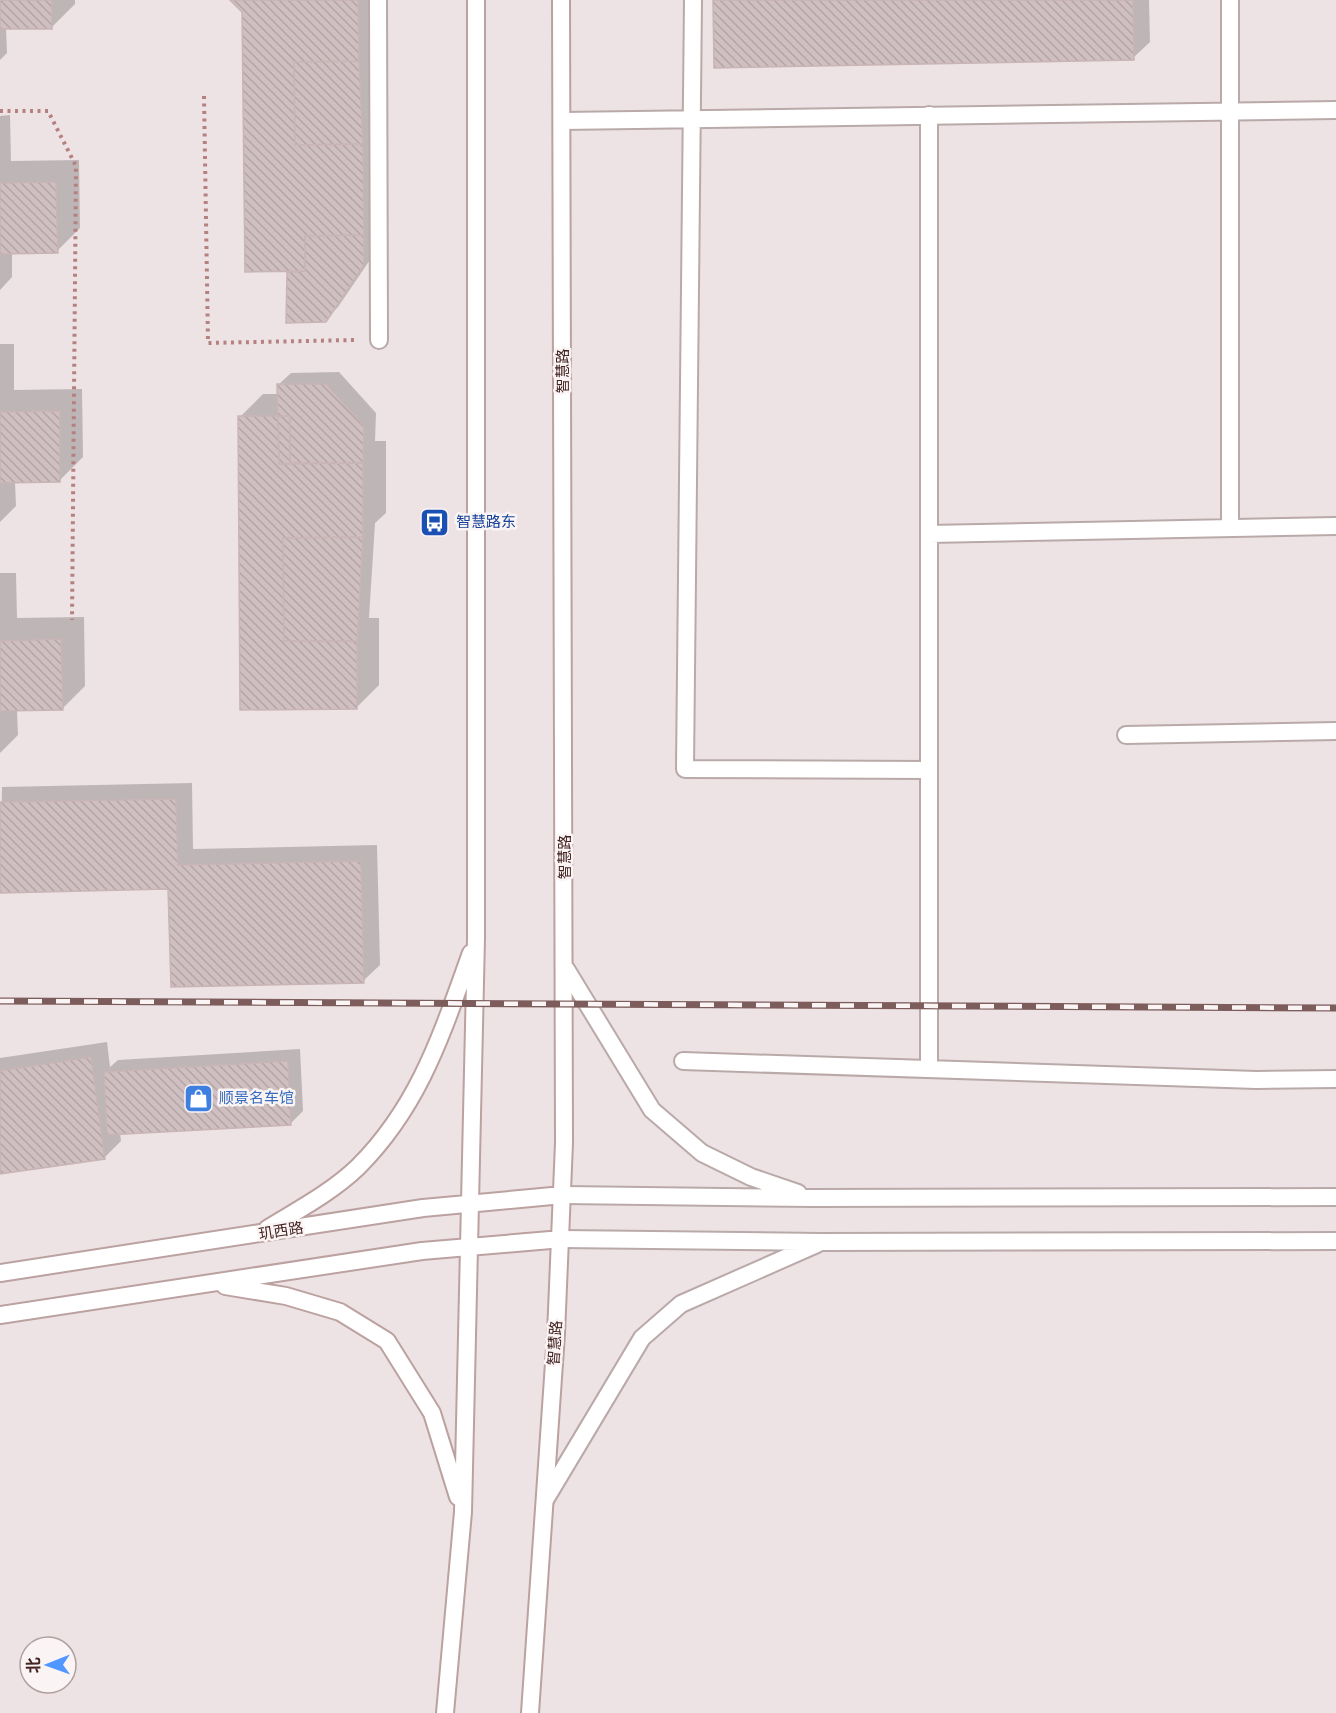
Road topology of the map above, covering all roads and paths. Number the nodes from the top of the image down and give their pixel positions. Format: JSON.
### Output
{"nodes":[{"id":1,"x":378,"y":0,"type":"edge"},
{"id":2,"x":467,"y":0,"type":"edge"},
{"id":3,"x":476,"y":0,"type":"edge"},
{"id":4,"x":561,"y":0,"type":"edge"},
{"id":5,"x":693,"y":0,"type":"edge"},
{"id":6,"x":1230,"y":0,"type":"edge"},
{"id":7,"x":475,"y":30,"type":"junction"},
{"id":8,"x":204,"y":96,"type":"dead end"},
{"id":9,"x":1336,"y":110,"type":"edge"},
{"id":10,"x":0,"y":111,"type":"edge"},
{"id":11,"x":1231,"y":112,"type":"junction"},
{"id":12,"x":928,"y":116,"type":"junction"},
{"id":13,"x":692,"y":119,"type":"junction"},
{"id":14,"x":562,"y":121,"type":"junction"},
{"id":15,"x":379,"y":340,"type":"joint"},
{"id":16,"x":1336,"y":526,"type":"edge"},
{"id":17,"x":1230,"y":528,"type":"junction"},
{"id":18,"x":928,"y":534,"type":"junction"},
{"id":19,"x":72,"y":620,"type":"dead end"},
{"id":20,"x":1336,"y":731,"type":"edge"},
{"id":21,"x":1126,"y":735,"type":"dead end"},
{"id":22,"x":929,"y":770,"type":"junction"},
{"id":23,"x":476,"y":938,"type":"junction"},
{"id":24,"x":566,"y":969,"type":"junction"},
{"id":25,"x":683,"y":1061,"type":"dead end"},
{"id":26,"x":929,"y":1069,"type":"junction"},
{"id":27,"x":1336,"y":1079,"type":"edge"},
{"id":28,"x":563,"y":1196,"type":"junction"},
{"id":29,"x":1336,"y":1197,"type":"edge"},
{"id":30,"x":813,"y":1198,"type":"junction"},
{"id":31,"x":470,"y":1202,"type":"junction"},
{"id":32,"x":258,"y":1234,"type":"junction"},
{"id":33,"x":562,"y":1239,"type":"junction"},
{"id":34,"x":1336,"y":1241,"type":"edge"},
{"id":35,"x":821,"y":1242,"type":"junction"},
{"id":36,"x":469,"y":1245,"type":"junction"},
{"id":37,"x":0,"y":1273,"type":"edge"},
{"id":38,"x":210,"y":1283,"type":"junction"},
{"id":39,"x":0,"y":1315,"type":"edge"},
{"id":40,"x":545,"y":1500,"type":"junction"},
{"id":41,"x":463,"y":1512,"type":"junction"},
{"id":42,"x":445,"y":1713,"type":"edge"},
{"id":43,"x":530,"y":1713,"type":"edge"}],
"edges":[{"from":1,"to":15,"type":"main road"},
{"from":2,"to":7,"type":"main road"},
{"from":3,"to":7,"type":"main road"},
{"from":4,"to":14,"type":"main road","name":"智慧路"},
{"from":5,"to":13,"type":"main road"},
{"from":6,"to":11,"type":"main road"},
{"from":7,"to":23,"type":"main road"},
{"from":8,"to":15,"type":"path"},
{"from":9,"to":11,"type":"main road"},
{"from":10,"to":19,"type":"path"},
{"from":11,"to":12,"type":"main road"},
{"from":11,"to":17,"type":"main road"},
{"from":12,"to":13,"type":"main road"},
{"from":12,"to":18,"type":"main road"},
{"from":13,"to":14,"type":"main road"},
{"from":13,"to":22,"type":"main road"},
{"from":14,"to":24,"type":"main road","name":"智慧路"},
{"from":16,"to":17,"type":"main road"},
{"from":17,"to":18,"type":"main road"},
{"from":18,"to":22,"type":"main road"},
{"from":20,"to":21,"type":"main road"},
{"from":22,"to":26,"type":"main road"},
{"from":23,"to":31,"type":"main road"},
{"from":23,"to":32,"type":"main road"},
{"from":24,"to":28,"type":"main road","name":"智慧路"},
{"from":24,"to":30,"type":"main road"},
{"from":25,"to":26,"type":"main road"},
{"from":26,"to":27,"type":"main road"},
{"from":28,"to":30,"type":"main road","name":"玑西路"},
{"from":28,"to":31,"type":"main road","name":"玑西路"},
{"from":28,"to":33,"type":"main road","name":"智慧路"},
{"from":29,"to":30,"type":"main road","name":"玑西路"},
{"from":31,"to":32,"type":"main road","name":"玑西路"},
{"from":31,"to":36,"type":"main road"},
{"from":32,"to":37,"type":"main road","name":"玑西路"},
{"from":33,"to":35,"type":"main road"},
{"from":33,"to":36,"type":"main road"},
{"from":33,"to":40,"type":"main road","name":"智慧路"},
{"from":34,"to":35,"type":"main road"},
{"from":35,"to":40,"type":"main road"},
{"from":36,"to":38,"type":"main road"},
{"from":36,"to":41,"type":"main road"},
{"from":38,"to":39,"type":"main road"},
{"from":38,"to":41,"type":"main road"},
{"from":40,"to":43,"type":"main road","name":"智慧路"},
{"from":41,"to":42,"type":"main road"}]}
